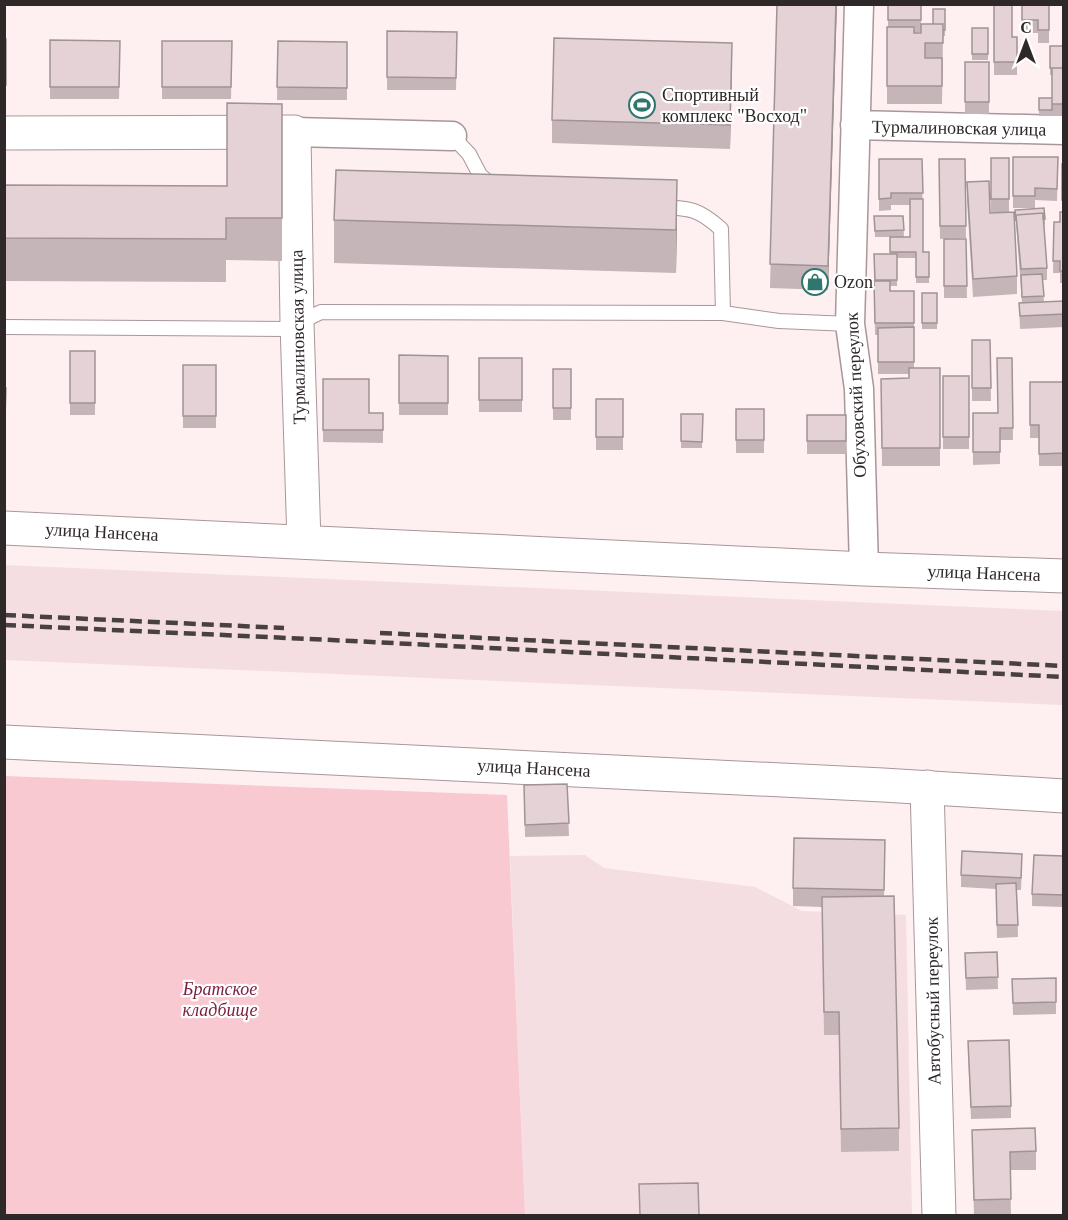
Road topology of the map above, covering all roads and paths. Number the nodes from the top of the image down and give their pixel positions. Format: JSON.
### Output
{"nodes":[{"id":1,"x":860,"y":4,"type":"edge"},
{"id":2,"x":855,"y":126,"type":"junction"},
{"id":3,"x":1064,"y":130,"type":"edge"},
{"id":4,"x":294,"y":132,"type":"junction"},
{"id":5,"x":4,"y":133,"type":"edge"},
{"id":6,"x":452,"y":136,"type":"joint"},
{"id":7,"x":501,"y":193,"type":"edge"},
{"id":8,"x":652,"y":206,"type":"edge"},
{"id":9,"x":723,"y":313,"type":"junction"},
{"id":10,"x":297,"y":323,"type":"junction"},
{"id":11,"x":850,"y":324,"type":"junction"},
{"id":12,"x":4,"y":327,"type":"edge"},
{"id":13,"x":4,"y":528,"type":"edge"},
{"id":14,"x":304,"y":542,"type":"junction"},
{"id":15,"x":864,"y":569,"type":"junction"},
{"id":16,"x":1064,"y":576,"type":"edge"},
{"id":17,"x":4,"y":742,"type":"edge"},
{"id":18,"x":927,"y":787,"type":"junction"},
{"id":19,"x":1064,"y":796,"type":"edge"},
{"id":20,"x":939,"y":1215,"type":"edge"}],
"edges":[{"from":1,"to":2,"type":"street","name":"Обуховский переулок"},
{"from":2,"to":3,"type":"street","name":"Турмалиновская улица"},
{"from":2,"to":11,"type":"street","name":"Обуховский переулок"},
{"from":4,"to":5,"type":"main road"},
{"from":4,"to":6,"type":"street"},
{"from":4,"to":10,"type":"main road","name":"Турмалиновская улица"},
{"from":6,"to":7,"type":"lane"},
{"from":8,"to":9,"type":"lane"},
{"from":9,"to":10,"type":"lane"},
{"from":9,"to":11,"type":"lane"},
{"from":10,"to":12,"type":"lane"},
{"from":10,"to":14,"type":"main road","name":"Турмалиновская улица"},
{"from":11,"to":15,"type":"street","name":"Обуховский переулок"},
{"from":13,"to":14,"type":"main road","name":"улица Нансена"},
{"from":14,"to":15,"type":"main road","name":"улица Нансена"},
{"from":15,"to":16,"type":"main road","name":"улица Нансена"},
{"from":17,"to":18,"type":"main road","name":"улица Нансена"},
{"from":18,"to":19,"type":"main road","name":"улица Нансена"},
{"from":18,"to":20,"type":"main road","name":"Автобусный переулок"}]}
